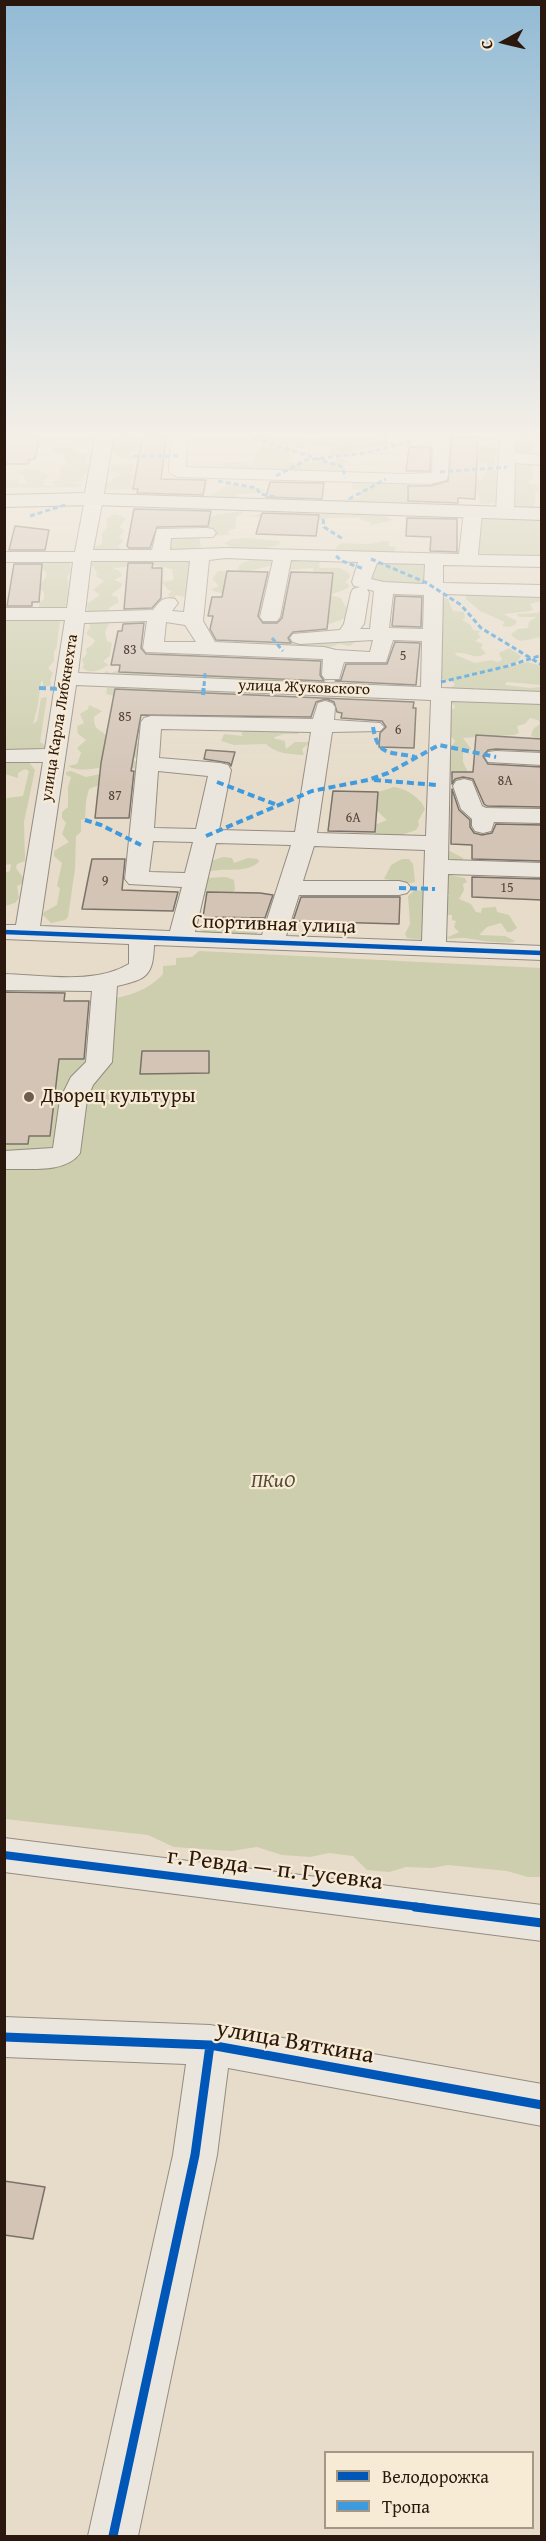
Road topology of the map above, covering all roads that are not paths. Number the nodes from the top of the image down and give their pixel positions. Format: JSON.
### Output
{"nodes":[{"id":1,"x":84,"y":551,"type":"edge"},
{"id":2,"x":174,"y":551,"type":"edge"},
{"id":3,"x":204,"y":551,"type":"edge"},
{"id":4,"x":224,"y":551,"type":"edge"},
{"id":5,"x":425,"y":551,"type":"edge"},
{"id":6,"x":469,"y":551,"type":"edge"},
{"id":7,"x":284,"y":554,"type":"junction"},
{"id":8,"x":83,"y":556,"type":"junction"},
{"id":9,"x":164,"y":556,"type":"junction"},
{"id":10,"x":4,"y":557,"type":"edge"},
{"id":11,"x":373,"y":557,"type":"junction"},
{"id":12,"x":429,"y":559,"type":"junction"},
{"id":13,"x":468,"y":560,"type":"junction"},
{"id":14,"x":542,"y":562,"type":"edge"},
{"id":15,"x":361,"y":588,"type":"junction"},
{"id":16,"x":433,"y":589,"type":"junction"},
{"id":17,"x":542,"y":591,"type":"edge"},
{"id":18,"x":384,"y":594,"type":"junction"},
{"id":19,"x":195,"y":601,"type":"junction"},
{"id":20,"x":162,"y":610,"type":"junction"},
{"id":21,"x":4,"y":614,"type":"edge"},
{"id":22,"x":75,"y":616,"type":"junction"},
{"id":23,"x":270,"y":616,"type":"dead end"},
{"id":24,"x":382,"y":634,"type":"junction"},
{"id":25,"x":201,"y":635,"type":"junction"},
{"id":26,"x":432,"y":635,"type":"junction"},
{"id":27,"x":346,"y":636,"type":"junction"},
{"id":28,"x":335,"y":656,"type":"junction"},
{"id":29,"x":67,"y":679,"type":"junction"},
{"id":30,"x":328,"y":689,"type":"junction"},
{"id":31,"x":436,"y":693,"type":"junction"},
{"id":32,"x":542,"y":698,"type":"edge"},
{"id":33,"x":321,"y":725,"type":"junction"},
{"id":34,"x":373,"y":727,"type":"dead end"},
{"id":35,"x":55,"y":755,"type":"junction"},
{"id":36,"x":4,"y":756,"type":"edge"},
{"id":37,"x":496,"y":757,"type":"dead end"},
{"id":38,"x":542,"y":759,"type":"edge"},
{"id":39,"x":148,"y":764,"type":"junction"},
{"id":40,"x":464,"y":786,"type":"dead end"},
{"id":41,"x":542,"y":816,"type":"edge"},
{"id":42,"x":483,"y":821,"type":"junction"},
{"id":43,"x":542,"y":833,"type":"edge"},
{"id":44,"x":142,"y":834,"type":"junction"},
{"id":45,"x":206,"y":836,"type":"junction"},
{"id":46,"x":305,"y":839,"type":"junction"},
{"id":47,"x":435,"y":843,"type":"junction"},
{"id":48,"x":435,"y":867,"type":"junction"},
{"id":49,"x":542,"y":870,"type":"edge"},
{"id":50,"x":196,"y":880,"type":"junction"},
{"id":51,"x":290,"y":888,"type":"junction"},
{"id":52,"x":399,"y":888,"type":"dead end"},
{"id":53,"x":16,"y":932,"type":"edge"},
{"id":54,"x":142,"y":937,"type":"junction"},
{"id":55,"x":181,"y":938,"type":"junction"},
{"id":56,"x":272,"y":941,"type":"junction"},
{"id":57,"x":434,"y":947,"type":"junction"},
{"id":58,"x":542,"y":953,"type":"edge"},
{"id":59,"x":105,"y":981,"type":"junction"},
{"id":60,"x":4,"y":982,"type":"edge"},
{"id":61,"x":4,"y":1160,"type":"edge"},
{"id":62,"x":4,"y":1856,"type":"edge"},
{"id":63,"x":542,"y":1923,"type":"edge"},
{"id":64,"x":4,"y":2037,"type":"edge"},
{"id":65,"x":210,"y":2045,"type":"junction"},
{"id":66,"x":542,"y":2105,"type":"edge"},
{"id":67,"x":113,"y":2536,"type":"edge"}],
"edges":[{"from":1,"to":8,"type":"street","name":"улица Карла Либкнехта"},
{"from":2,"to":9,"type":"street"},
{"from":3,"to":19,"type":"street"},
{"from":4,"to":7,"type":"street"},
{"from":5,"to":12,"type":"street"},
{"from":6,"to":13,"type":"street"},
{"from":7,"to":11,"type":"street"},
{"from":7,"to":23,"type":"street"},
{"from":8,"to":9,"type":"street"},
{"from":8,"to":10,"type":"street"},
{"from":8,"to":22,"type":"street","name":"улица Карла Либкнехта"},
{"from":9,"to":20,"type":"street"},
{"from":11,"to":12,"type":"street"},
{"from":11,"to":15,"type":"street"},
{"from":12,"to":13,"type":"street"},
{"from":12,"to":16,"type":"street"},
{"from":13,"to":14,"type":"street"},
{"from":15,"to":18,"type":"street"},
{"from":15,"to":27,"type":"street"},
{"from":16,"to":17,"type":"street"},
{"from":16,"to":18,"type":"street"},
{"from":16,"to":26,"type":"street"},
{"from":18,"to":24,"type":"street"},
{"from":19,"to":20,"type":"street"},
{"from":19,"to":25,"type":"street"},
{"from":20,"to":22,"type":"street"},
{"from":20,"to":25,"type":"street"},
{"from":20,"to":25,"type":"street"},
{"from":21,"to":22,"type":"street"},
{"from":22,"to":29,"type":"street","name":"улица Карла Либкнехта"},
{"from":24,"to":26,"type":"street"},
{"from":24,"to":27,"type":"street"},
{"from":24,"to":28,"type":"street"},
{"from":25,"to":27,"type":"street"},
{"from":25,"to":28,"type":"street"},
{"from":26,"to":31,"type":"street"},
{"from":28,"to":30,"type":"street"},
{"from":29,"to":30,"type":"street","name":"улица Жуковского"},
{"from":29,"to":35,"type":"street","name":"улица Карла Либкнехта"},
{"from":30,"to":31,"type":"street","name":"улица Жуковского"},
{"from":30,"to":33,"type":"street"},
{"from":31,"to":32,"type":"street","name":"улица Жуковского"},
{"from":31,"to":47,"type":"street"},
{"from":33,"to":34,"type":"street"},
{"from":33,"to":39,"type":"street"},
{"from":33,"to":46,"type":"street"},
{"from":35,"to":36,"type":"street"},
{"from":35,"to":53,"type":"street","name":"улица Карла Либкнехта"},
{"from":37,"to":38,"type":"street"},
{"from":39,"to":44,"type":"street"},
{"from":39,"to":45,"type":"street"},
{"from":40,"to":42,"type":"street"},
{"from":41,"to":42,"type":"street"},
{"from":42,"to":43,"type":"street"},
{"from":44,"to":45,"type":"street"},
{"from":44,"to":50,"type":"street"},
{"from":45,"to":46,"type":"street"},
{"from":45,"to":50,"type":"street"},
{"from":46,"to":47,"type":"street"},
{"from":46,"to":51,"type":"street"},
{"from":47,"to":48,"type":"street"},
{"from":48,"to":49,"type":"street"},
{"from":48,"to":57,"type":"street"},
{"from":50,"to":55,"type":"street"},
{"from":51,"to":52,"type":"street"},
{"from":51,"to":56,"type":"street"},
{"from":53,"to":54,"type":"street","name":"Спортивная улица"},
{"from":54,"to":55,"type":"street","name":"Спортивная улица"},
{"from":54,"to":59,"type":"street"},
{"from":55,"to":56,"type":"street","name":"Спортивная улица"},
{"from":56,"to":57,"type":"street","name":"Спортивная улица"},
{"from":57,"to":58,"type":"street","name":"Спортивная улица"},
{"from":59,"to":60,"type":"street"},
{"from":59,"to":61,"type":"street"},
{"from":62,"to":63,"type":"street","name":"г. Ревда — п. Гусевка"},
{"from":64,"to":65,"type":"street","name":"улица Вяткина"},
{"from":65,"to":66,"type":"street","name":"улица Вяткина"},
{"from":65,"to":67,"type":"street"}]}
